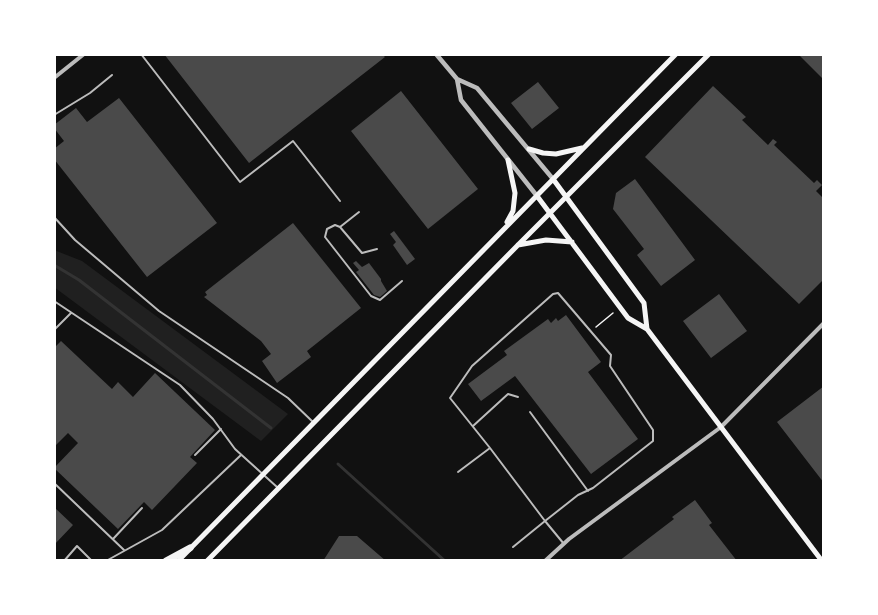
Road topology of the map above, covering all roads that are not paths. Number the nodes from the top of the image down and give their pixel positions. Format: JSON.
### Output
{"nodes":[{"id":1,"x":84,"y":54,"type":"edge"},
{"id":2,"x":141,"y":54,"type":"edge"},
{"id":3,"x":436,"y":54,"type":"edge"},
{"id":4,"x":676,"y":54,"type":"edge"},
{"id":5,"x":709,"y":54,"type":"edge"},
{"id":6,"x":112,"y":75,"type":"dead end"},
{"id":7,"x":54,"y":78,"type":"edge"},
{"id":8,"x":457,"y":80,"type":"junction"},
{"id":9,"x":54,"y":115,"type":"edge"},
{"id":10,"x":583,"y":148,"type":"junction"},
{"id":11,"x":529,"y":149,"type":"junction"},
{"id":12,"x":508,"y":160,"type":"junction"},
{"id":13,"x":553,"y":179,"type":"junction"},
{"id":14,"x":537,"y":196,"type":"junction"},
{"id":15,"x":566,"y":197,"type":"junction"},
{"id":16,"x":340,"y":201,"type":"dead end"},
{"id":17,"x":359,"y":212,"type":"dead end"},
{"id":18,"x":549,"y":214,"type":"junction"},
{"id":19,"x":54,"y":217,"type":"edge"},
{"id":20,"x":340,"y":227,"type":"junction"},
{"id":21,"x":503,"y":230,"type":"junction"},
{"id":22,"x":572,"y":242,"type":"junction"},
{"id":23,"x":518,"y":245,"type":"junction"},
{"id":24,"x":378,"y":249,"type":"dead end"},
{"id":25,"x":402,"y":281,"type":"dead end"},
{"id":26,"x":54,"y":301,"type":"edge"},
{"id":27,"x":72,"y":313,"type":"junction"},
{"id":28,"x":824,"y":323,"type":"edge"},
{"id":29,"x":647,"y":329,"type":"junction"},
{"id":30,"x":54,"y":330,"type":"edge"},
{"id":31,"x":518,"y":397,"type":"dead end"},
{"id":32,"x":530,"y":412,"type":"dead end"},
{"id":33,"x":314,"y":423,"type":"junction"},
{"id":34,"x":473,"y":426,"type":"junction"},
{"id":35,"x":721,"y":427,"type":"junction"},
{"id":36,"x":221,"y":429,"type":"junction"},
{"id":37,"x":490,"y":448,"type":"junction"},
{"id":38,"x":195,"y":455,"type":"dead end"},
{"id":39,"x":241,"y":455,"type":"junction"},
{"id":40,"x":458,"y":472,"type":"dead end"},
{"id":41,"x":264,"y":474,"type":"junction"},
{"id":42,"x":54,"y":483,"type":"edge"},
{"id":43,"x":279,"y":489,"type":"junction"},
{"id":44,"x":588,"y":491,"type":"junction"},
{"id":45,"x":142,"y":508,"type":"dead end"},
{"id":46,"x":545,"y":521,"type":"junction"},
{"id":47,"x":112,"y":539,"type":"junction"},
{"id":48,"x":564,"y":544,"type":"junction"},
{"id":49,"x":513,"y":546,"type":"dead end"},
{"id":50,"x":190,"y":548,"type":"junction"},
{"id":51,"x":124,"y":550,"type":"junction"},
{"id":52,"x":64,"y":561,"type":"edge"},
{"id":53,"x":92,"y":561,"type":"edge"},
{"id":54,"x":106,"y":561,"type":"edge"},
{"id":55,"x":166,"y":561,"type":"edge"},
{"id":56,"x":178,"y":561,"type":"edge"},
{"id":57,"x":207,"y":561,"type":"edge"},
{"id":58,"x":544,"y":561,"type":"edge"},
{"id":59,"x":822,"y":561,"type":"edge"}],
"edges":[{"from":1,"to":7,"type":"street"},
{"from":2,"to":16,"type":"lane"},
{"from":3,"to":8,"type":"street"},
{"from":4,"to":10,"type":"main road"},
{"from":5,"to":15,"type":"main road"},
{"from":6,"to":9,"type":"lane"},
{"from":8,"to":11,"type":"street"},
{"from":8,"to":12,"type":"street"},
{"from":10,"to":11,"type":"main road"},
{"from":10,"to":13,"type":"main road"},
{"from":11,"to":13,"type":"street"},
{"from":12,"to":14,"type":"street"},
{"from":12,"to":21,"type":"main road"},
{"from":13,"to":14,"type":"main road"},
{"from":13,"to":15,"type":"main road"},
{"from":14,"to":18,"type":"main road"},
{"from":14,"to":21,"type":"main road"},
{"from":15,"to":18,"type":"main road"},
{"from":15,"to":29,"type":"main road"},
{"from":17,"to":20,"type":"lane"},
{"from":18,"to":22,"type":"main road"},
{"from":18,"to":23,"type":"main road"},
{"from":19,"to":33,"type":"lane"},
{"from":20,"to":24,"type":"lane"},
{"from":20,"to":25,"type":"lane"},
{"from":21,"to":33,"type":"main road"},
{"from":22,"to":23,"type":"main road"},
{"from":22,"to":29,"type":"main road"},
{"from":23,"to":43,"type":"main road"},
{"from":26,"to":27,"type":"lane"},
{"from":27,"to":30,"type":"lane"},
{"from":27,"to":36,"type":"lane"},
{"from":28,"to":35,"type":"street"},
{"from":29,"to":35,"type":"main road"},
{"from":31,"to":34,"type":"lane"},
{"from":32,"to":44,"type":"lane"},
{"from":33,"to":41,"type":"main road"},
{"from":34,"to":37,"type":"lane"},
{"from":34,"to":44,"type":"lane"},
{"from":35,"to":48,"type":"street"},
{"from":35,"to":59,"type":"main road"},
{"from":36,"to":38,"type":"lane"},
{"from":36,"to":39,"type":"lane"},
{"from":37,"to":40,"type":"lane"},
{"from":37,"to":46,"type":"lane"},
{"from":39,"to":41,"type":"lane"},
{"from":39,"to":51,"type":"lane"},
{"from":41,"to":43,"type":"lane"},
{"from":41,"to":50,"type":"main road"},
{"from":42,"to":47,"type":"lane"},
{"from":43,"to":57,"type":"main road"},
{"from":44,"to":46,"type":"lane"},
{"from":45,"to":47,"type":"lane"},
{"from":46,"to":48,"type":"lane"},
{"from":46,"to":49,"type":"lane"},
{"from":47,"to":51,"type":"lane"},
{"from":48,"to":58,"type":"street"},
{"from":50,"to":55,"type":"highway"},
{"from":50,"to":56,"type":"main road"},
{"from":51,"to":54,"type":"lane"},
{"from":52,"to":53,"type":"lane"}]}
